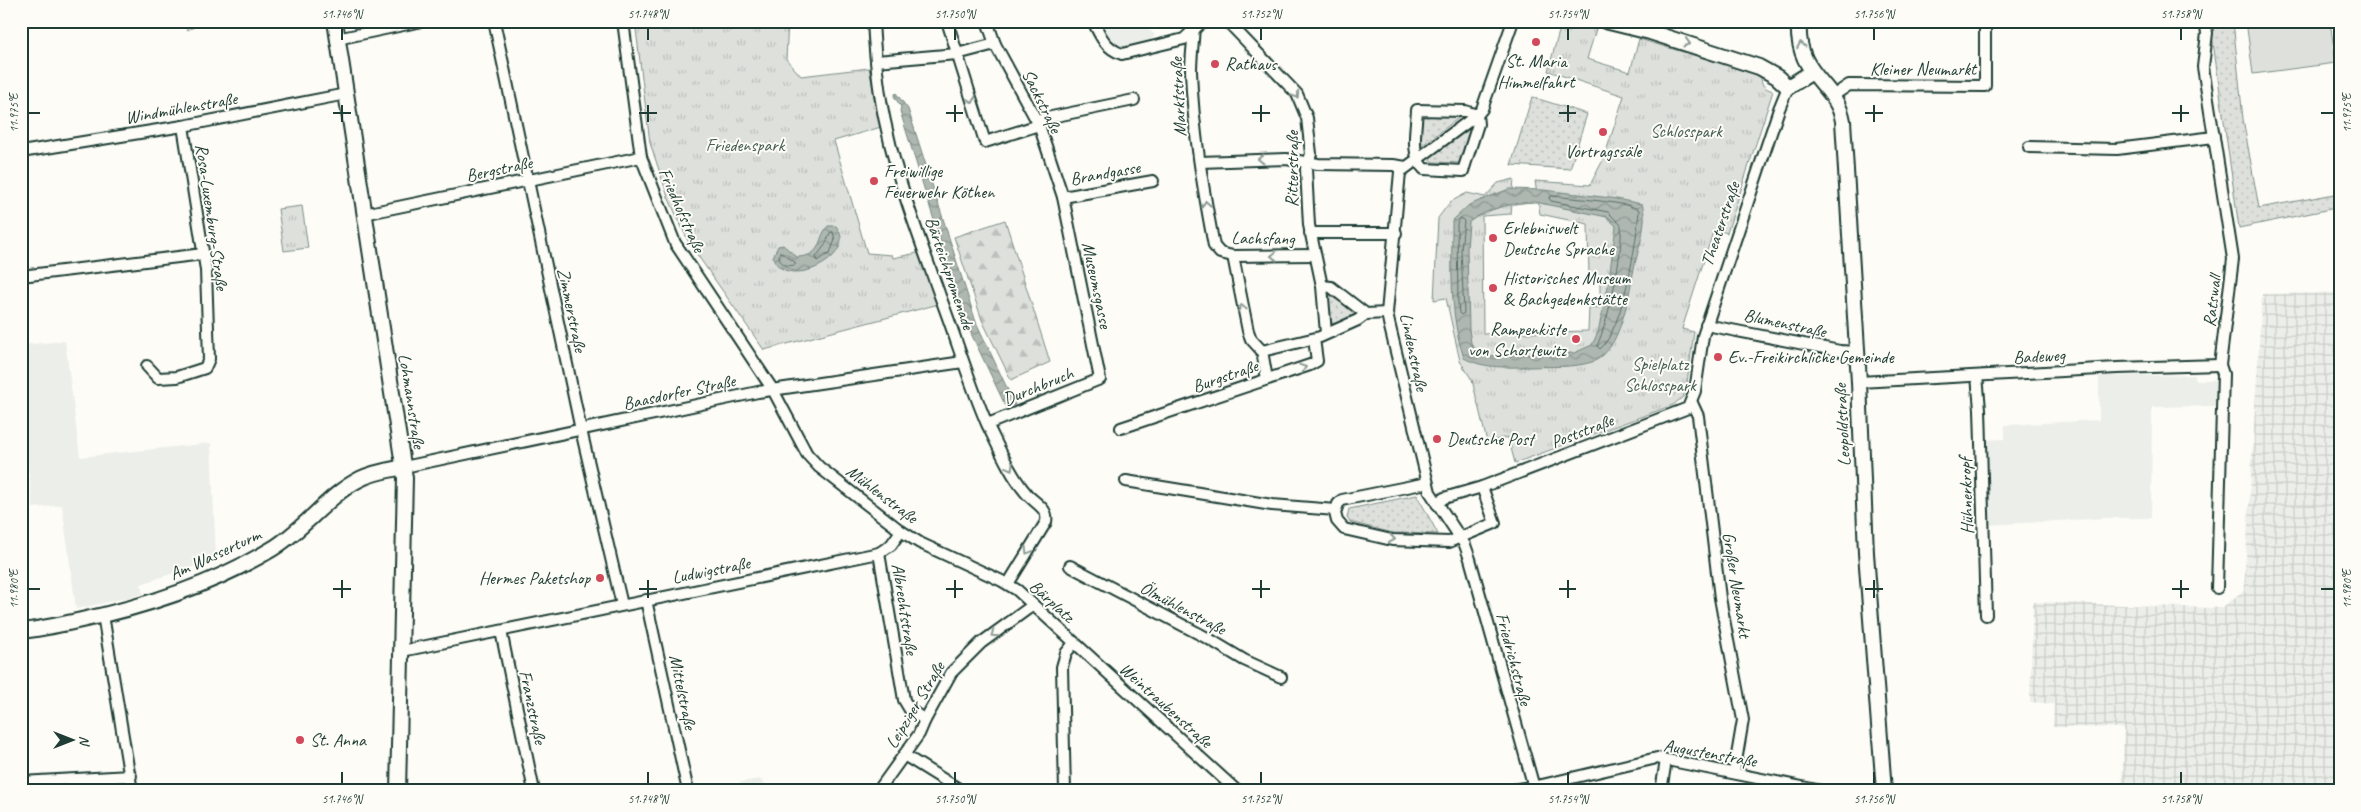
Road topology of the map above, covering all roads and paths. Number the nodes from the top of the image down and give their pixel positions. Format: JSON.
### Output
{"nodes":[{"id":1,"x":335,"y":21,"type":"edge"},
{"id":2,"x":422,"y":21,"type":"edge"},
{"id":3,"x":494,"y":21,"type":"edge"},
{"id":4,"x":623,"y":21,"type":"edge"},
{"id":5,"x":873,"y":21,"type":"edge"},
{"id":6,"x":947,"y":21,"type":"edge"},
{"id":7,"x":986,"y":21,"type":"edge"},
{"id":8,"x":1093,"y":21,"type":"edge"},
{"id":9,"x":1203,"y":21,"type":"edge"},
{"id":10,"x":1227,"y":21,"type":"edge"},
{"id":11,"x":1513,"y":21,"type":"edge"},
{"id":12,"x":1605,"y":21,"type":"edge"},
{"id":13,"x":1800,"y":21,"type":"edge"},
{"id":14,"x":1985,"y":21,"type":"edge"},
{"id":15,"x":2205,"y":21,"type":"edge"},
{"id":16,"x":1623,"y":23,"type":"edge"},
{"id":17,"x":1194,"y":26,"type":"edge"},
{"id":18,"x":338,"y":39,"type":"junction"},
{"id":19,"x":995,"y":44,"type":"junction"},
{"id":20,"x":956,"y":54,"type":"junction"},
{"id":21,"x":876,"y":61,"type":"junction"},
{"id":22,"x":1810,"y":70,"type":"junction"},
{"id":23,"x":1788,"y":87,"type":"junction"},
{"id":24,"x":346,"y":94,"type":"junction"},
{"id":25,"x":1831,"y":97,"type":"junction"},
{"id":26,"x":1134,"y":100,"type":"dead end"},
{"id":27,"x":1477,"y":115,"type":"junction"},
{"id":28,"x":1038,"y":122,"type":"junction"},
{"id":29,"x":183,"y":126,"type":"junction"},
{"id":30,"x":2214,"y":137,"type":"junction"},
{"id":31,"x":2029,"y":148,"type":"dead end"},
{"id":32,"x":21,"y":152,"type":"edge"},
{"id":33,"x":641,"y":157,"type":"junction"},
{"id":34,"x":1418,"y":159,"type":"junction"},
{"id":35,"x":1200,"y":162,"type":"junction"},
{"id":36,"x":1309,"y":162,"type":"junction"},
{"id":37,"x":1406,"y":167,"type":"junction"},
{"id":38,"x":528,"y":180,"type":"junction"},
{"id":39,"x":1153,"y":181,"type":"dead end"},
{"id":40,"x":1063,"y":197,"type":"junction"},
{"id":41,"x":364,"y":214,"type":"junction"},
{"id":42,"x":1310,"y":233,"type":"junction"},
{"id":43,"x":1396,"y":233,"type":"junction"},
{"id":44,"x":1214,"y":246,"type":"joint"},
{"id":45,"x":203,"y":254,"type":"junction"},
{"id":46,"x":1315,"y":255,"type":"junction"},
{"id":47,"x":1232,"y":256,"type":"junction"},
{"id":48,"x":21,"y":276,"type":"edge"},
{"id":49,"x":1322,"y":286,"type":"junction"},
{"id":50,"x":1387,"y":313,"type":"junction"},
{"id":51,"x":1366,"y":314,"type":"junction"},
{"id":52,"x":1706,"y":324,"type":"junction"},
{"id":53,"x":1326,"y":333,"type":"junction"},
{"id":54,"x":1314,"y":339,"type":"junction"},
{"id":55,"x":1262,"y":351,"type":"junction"},
{"id":56,"x":1857,"y":352,"type":"junction"},
{"id":57,"x":963,"y":362,"type":"junction"},
{"id":58,"x":2220,"y":365,"type":"junction"},
{"id":59,"x":147,"y":366,"type":"dead end"},
{"id":60,"x":1977,"y":376,"type":"junction"},
{"id":61,"x":1100,"y":379,"type":"joint"},
{"id":62,"x":1267,"y":379,"type":"junction"},
{"id":63,"x":1859,"y":382,"type":"junction"},
{"id":64,"x":773,"y":390,"type":"junction"},
{"id":65,"x":1692,"y":403,"type":"junction"},
{"id":66,"x":988,"y":424,"type":"junction"},
{"id":67,"x":1121,"y":428,"type":"dead end"},
{"id":68,"x":581,"y":430,"type":"junction"},
{"id":69,"x":404,"y":467,"type":"junction"},
{"id":70,"x":1126,"y":480,"type":"dead end"},
{"id":71,"x":1428,"y":483,"type":"junction"},
{"id":72,"x":1482,"y":486,"type":"junction"},
{"id":73,"x":1437,"y":504,"type":"junction"},
{"id":74,"x":1336,"y":510,"type":"junction"},
{"id":75,"x":901,"y":531,"type":"junction"},
{"id":76,"x":1459,"y":536,"type":"junction"},
{"id":77,"x":879,"y":553,"type":"junction"},
{"id":78,"x":1070,"y":566,"type":"dead end"},
{"id":79,"x":1008,"y":584,"type":"junction"},
{"id":80,"x":2217,"y":588,"type":"dead end"},
{"id":81,"x":646,"y":600,"type":"junction"},
{"id":82,"x":622,"y":605,"type":"junction"},
{"id":83,"x":1033,"y":605,"type":"junction"},
{"id":84,"x":103,"y":615,"type":"junction"},
{"id":85,"x":1986,"y":615,"type":"dead end"},
{"id":86,"x":21,"y":631,"type":"edge"},
{"id":87,"x":501,"y":631,"type":"junction"},
{"id":88,"x":1074,"y":643,"type":"junction"},
{"id":89,"x":402,"y":651,"type":"junction"},
{"id":90,"x":1281,"y":677,"type":"dead end"},
{"id":91,"x":924,"y":720,"type":"junction"},
{"id":92,"x":904,"y":756,"type":"junction"},
{"id":93,"x":1666,"y":760,"type":"junction"},
{"id":94,"x":1734,"y":773,"type":"junction"},
{"id":95,"x":131,"y":776,"type":"junction"},
{"id":96,"x":21,"y":782,"type":"edge"},
{"id":97,"x":1534,"y":788,"type":"edge"},
{"id":98,"x":132,"y":791,"type":"edge"},
{"id":99,"x":398,"y":791,"type":"edge"},
{"id":100,"x":534,"y":791,"type":"edge"},
{"id":101,"x":688,"y":791,"type":"edge"},
{"id":102,"x":878,"y":791,"type":"edge"},
{"id":103,"x":962,"y":791,"type":"edge"},
{"id":104,"x":1065,"y":791,"type":"edge"},
{"id":105,"x":1237,"y":791,"type":"edge"},
{"id":106,"x":1506,"y":791,"type":"edge"},
{"id":107,"x":1661,"y":791,"type":"edge"},
{"id":108,"x":1822,"y":791,"type":"edge"},
{"id":109,"x":1884,"y":791,"type":"edge"}],
"edges":[{"from":1,"to":18,"type":"main road","name":"Lohmannstraße"},
{"from":2,"to":18,"type":"street"},
{"from":3,"to":38,"type":"street","name":"Zimmerstraße"},
{"from":4,"to":33,"type":"street","name":"Friedhofstraße"},
{"from":5,"to":21,"type":"street","name":"Bärteichpromenade"},
{"from":6,"to":20,"type":"street"},
{"from":7,"to":19,"type":"street","name":"Sackstraße"},
{"from":8,"to":17,"type":"street"},
{"from":9,"to":17,"type":"street"},
{"from":10,"to":36,"type":"street","name":"Ritterstraße","one_way":true},
{"from":11,"to":27,"type":"street"},
{"from":12,"to":16,"type":"main road"},
{"from":22,"to":13,"type":"main road","name":"Leopoldstraße","one_way":true},
{"from":14,"to":25,"type":"street","name":"Kleiner Neumarkt"},
{"from":15,"to":30,"type":"street","name":"Ratswall"},
{"from":16,"to":23,"type":"main road","one_way":true},
{"from":17,"to":35,"type":"street","name":"Marktstraße"},
{"from":18,"to":24,"type":"main road","name":"Lohmannstraße"},
{"from":19,"to":20,"type":"street"},
{"from":19,"to":28,"type":"street","name":"Sackstraße"},
{"from":20,"to":21,"type":"street"},
{"from":20,"to":28,"type":"street","one_way":true},
{"from":21,"to":57,"type":"street","name":"Bärteichpromenade"},
{"from":22,"to":23,"type":"main road"},
{"from":22,"to":25,"type":"main road","name":"Leopoldstraße"},
{"from":23,"to":52,"type":"street","name":"Theaterstraße"},
{"from":24,"to":29,"type":"street","name":"Windmühlenstraße"},
{"from":24,"to":41,"type":"main road","name":"Lohmannstraße"},
{"from":25,"to":56,"type":"main road","name":"Leopoldstraße"},
{"from":26,"to":28,"type":"street"},
{"from":27,"to":34,"type":"street"},
{"from":27,"to":34,"type":"street"},
{"from":27,"to":34,"type":"street"},
{"from":28,"to":40,"type":"street","name":"Sackstraße"},
{"from":29,"to":32,"type":"street","name":"Windmühlenstraße"},
{"from":29,"to":45,"type":"street","name":"Rosa-Luxemburg-Straße"},
{"from":30,"to":31,"type":"street"},
{"from":30,"to":58,"type":"street","name":"Ratswall"},
{"from":33,"to":38,"type":"street","name":"Bergstraße"},
{"from":33,"to":64,"type":"street","name":"Friedhofstraße"},
{"from":34,"to":37,"type":"street"},
{"from":36,"to":35,"type":"street","one_way":true},
{"from":44,"to":35,"type":"street","name":"Marktstraße","one_way":true},
{"from":36,"to":37,"type":"street"},
{"from":36,"to":42,"type":"street","name":"Ritterstraße"},
{"from":37,"to":43,"type":"street","name":"Lindenstraße"},
{"from":38,"to":41,"type":"street","name":"Bergstraße"},
{"from":38,"to":68,"type":"street","name":"Zimmerstraße"},
{"from":39,"to":40,"type":"street","name":"Brandgasse"},
{"from":40,"to":61,"type":"street","name":"Museumsgasse"},
{"from":41,"to":69,"type":"main road","name":"Lohmannstraße"},
{"from":42,"to":43,"type":"street"},
{"from":42,"to":46,"type":"street","name":"Ritterstraße"},
{"from":43,"to":50,"type":"street","name":"Lindenstraße"},
{"from":44,"to":47,"type":"street","name":"Lachsfang"},
{"from":45,"to":48,"type":"street"},
{"from":45,"to":59,"type":"street","name":"Rosa-Luxemburg-Straße"},
{"from":46,"to":47,"type":"street","name":"Lachsfang","one_way":true},
{"from":46,"to":49,"type":"street","name":"Ritterstraße"},
{"from":55,"to":47,"type":"street","one_way":true},
{"from":49,"to":51,"type":"street"},
{"from":49,"to":53,"type":"street","name":"Ritterstraße"},
{"from":50,"to":51,"type":"street"},
{"from":50,"to":71,"type":"street","name":"Lindenstraße"},
{"from":51,"to":53,"type":"street"},
{"from":52,"to":56,"type":"street","name":"Blumenstraße"},
{"from":52,"to":65,"type":"street","name":"Theaterstraße"},
{"from":53,"to":54,"type":"street"},
{"from":54,"to":55,"type":"street"},
{"from":62,"to":54,"type":"street","name":"Burgstraße","one_way":true},
{"from":55,"to":62,"type":"street"},
{"from":56,"to":63,"type":"main road","name":"Leopoldstraße"},
{"from":57,"to":64,"type":"street","name":"Baasdorfer Straße"},
{"from":57,"to":66,"type":"street","name":"Bärteichpromenade"},
{"from":58,"to":60,"type":"street","name":"Badeweg"},
{"from":58,"to":80,"type":"street","name":"Ratswall"},
{"from":60,"to":63,"type":"street","name":"Badeweg"},
{"from":60,"to":85,"type":"street","name":"Hühnerkropf"},
{"from":61,"to":66,"type":"street","name":"Durchbruch"},
{"from":62,"to":67,"type":"street","name":"Burgstraße"},
{"from":63,"to":109,"type":"main road","name":"Leopoldstraße"},
{"from":64,"to":68,"type":"street","name":"Baasdorfer Straße"},
{"from":64,"to":75,"type":"street","name":"Mühlenstraße"},
{"from":65,"to":72,"type":"street","name":"Poststraße"},
{"from":65,"to":94,"type":"street","name":"Großer Neumarkt"},
{"from":66,"to":79,"type":"street","name":"Bärteichpromenade","one_way":true},
{"from":68,"to":69,"type":"street","name":"Baasdorfer Straße"},
{"from":68,"to":82,"type":"street","name":"Zimmerstraße"},
{"from":69,"to":84,"type":"main road","name":"Am Wasserturm"},
{"from":69,"to":89,"type":"main road","name":"Lohmannstraße"},
{"from":70,"to":74,"type":"street"},
{"from":71,"to":73,"type":"street","name":"Lindenstraße"},
{"from":71,"to":74,"type":"street"},
{"from":72,"to":73,"type":"street","name":"Poststraße"},
{"from":72,"to":76,"type":"street"},
{"from":73,"to":76,"type":"street","name":"Lindenstraße"},
{"from":74,"to":76,"type":"street","one_way":true},
{"from":75,"to":77,"type":"street"},
{"from":75,"to":79,"type":"street","name":"Mühlenstraße"},
{"from":76,"to":97,"type":"street","name":"Friedrichstraße"},
{"from":77,"to":81,"type":"street","name":"Ludwigstraße"},
{"from":77,"to":91,"type":"street","name":"Albrechtstraße"},
{"from":78,"to":90,"type":"street","name":"Ölmühlenstraße"},
{"from":79,"to":83,"type":"street","name":"Bärplatz"},
{"from":81,"to":82,"type":"street","name":"Ludwigstraße"},
{"from":81,"to":101,"type":"street","name":"Mittelstraße"},
{"from":82,"to":87,"type":"street","name":"Ludwigstraße"},
{"from":83,"to":88,"type":"street","name":"Bärplatz"},
{"from":83,"to":91,"type":"street","name":"Leipziger Straße","one_way":true},
{"from":84,"to":86,"type":"main road","name":"Am Wasserturm"},
{"from":84,"to":95,"type":"street"},
{"from":87,"to":89,"type":"street","name":"Ludwigstraße"},
{"from":87,"to":100,"type":"street","name":"Franzstraße"},
{"from":88,"to":104,"type":"street"},
{"from":88,"to":105,"type":"street","name":"Weintraubenstraße"},
{"from":89,"to":99,"type":"main road","name":"Lohmannstraße"},
{"from":91,"to":92,"type":"street","name":"Leipziger Straße"},
{"from":92,"to":102,"type":"street","name":"Leipziger Straße"},
{"from":92,"to":103,"type":"street"},
{"from":93,"to":94,"type":"street","name":"Augustenstraße"},
{"from":93,"to":97,"type":"street","name":"Augustenstraße"},
{"from":93,"to":107,"type":"street"},
{"from":94,"to":108,"type":"street","name":"Augustenstraße"},
{"from":95,"to":96,"type":"street"},
{"from":95,"to":98,"type":"street"},
{"from":97,"to":106,"type":"street","name":"Augustenstraße"}]}
